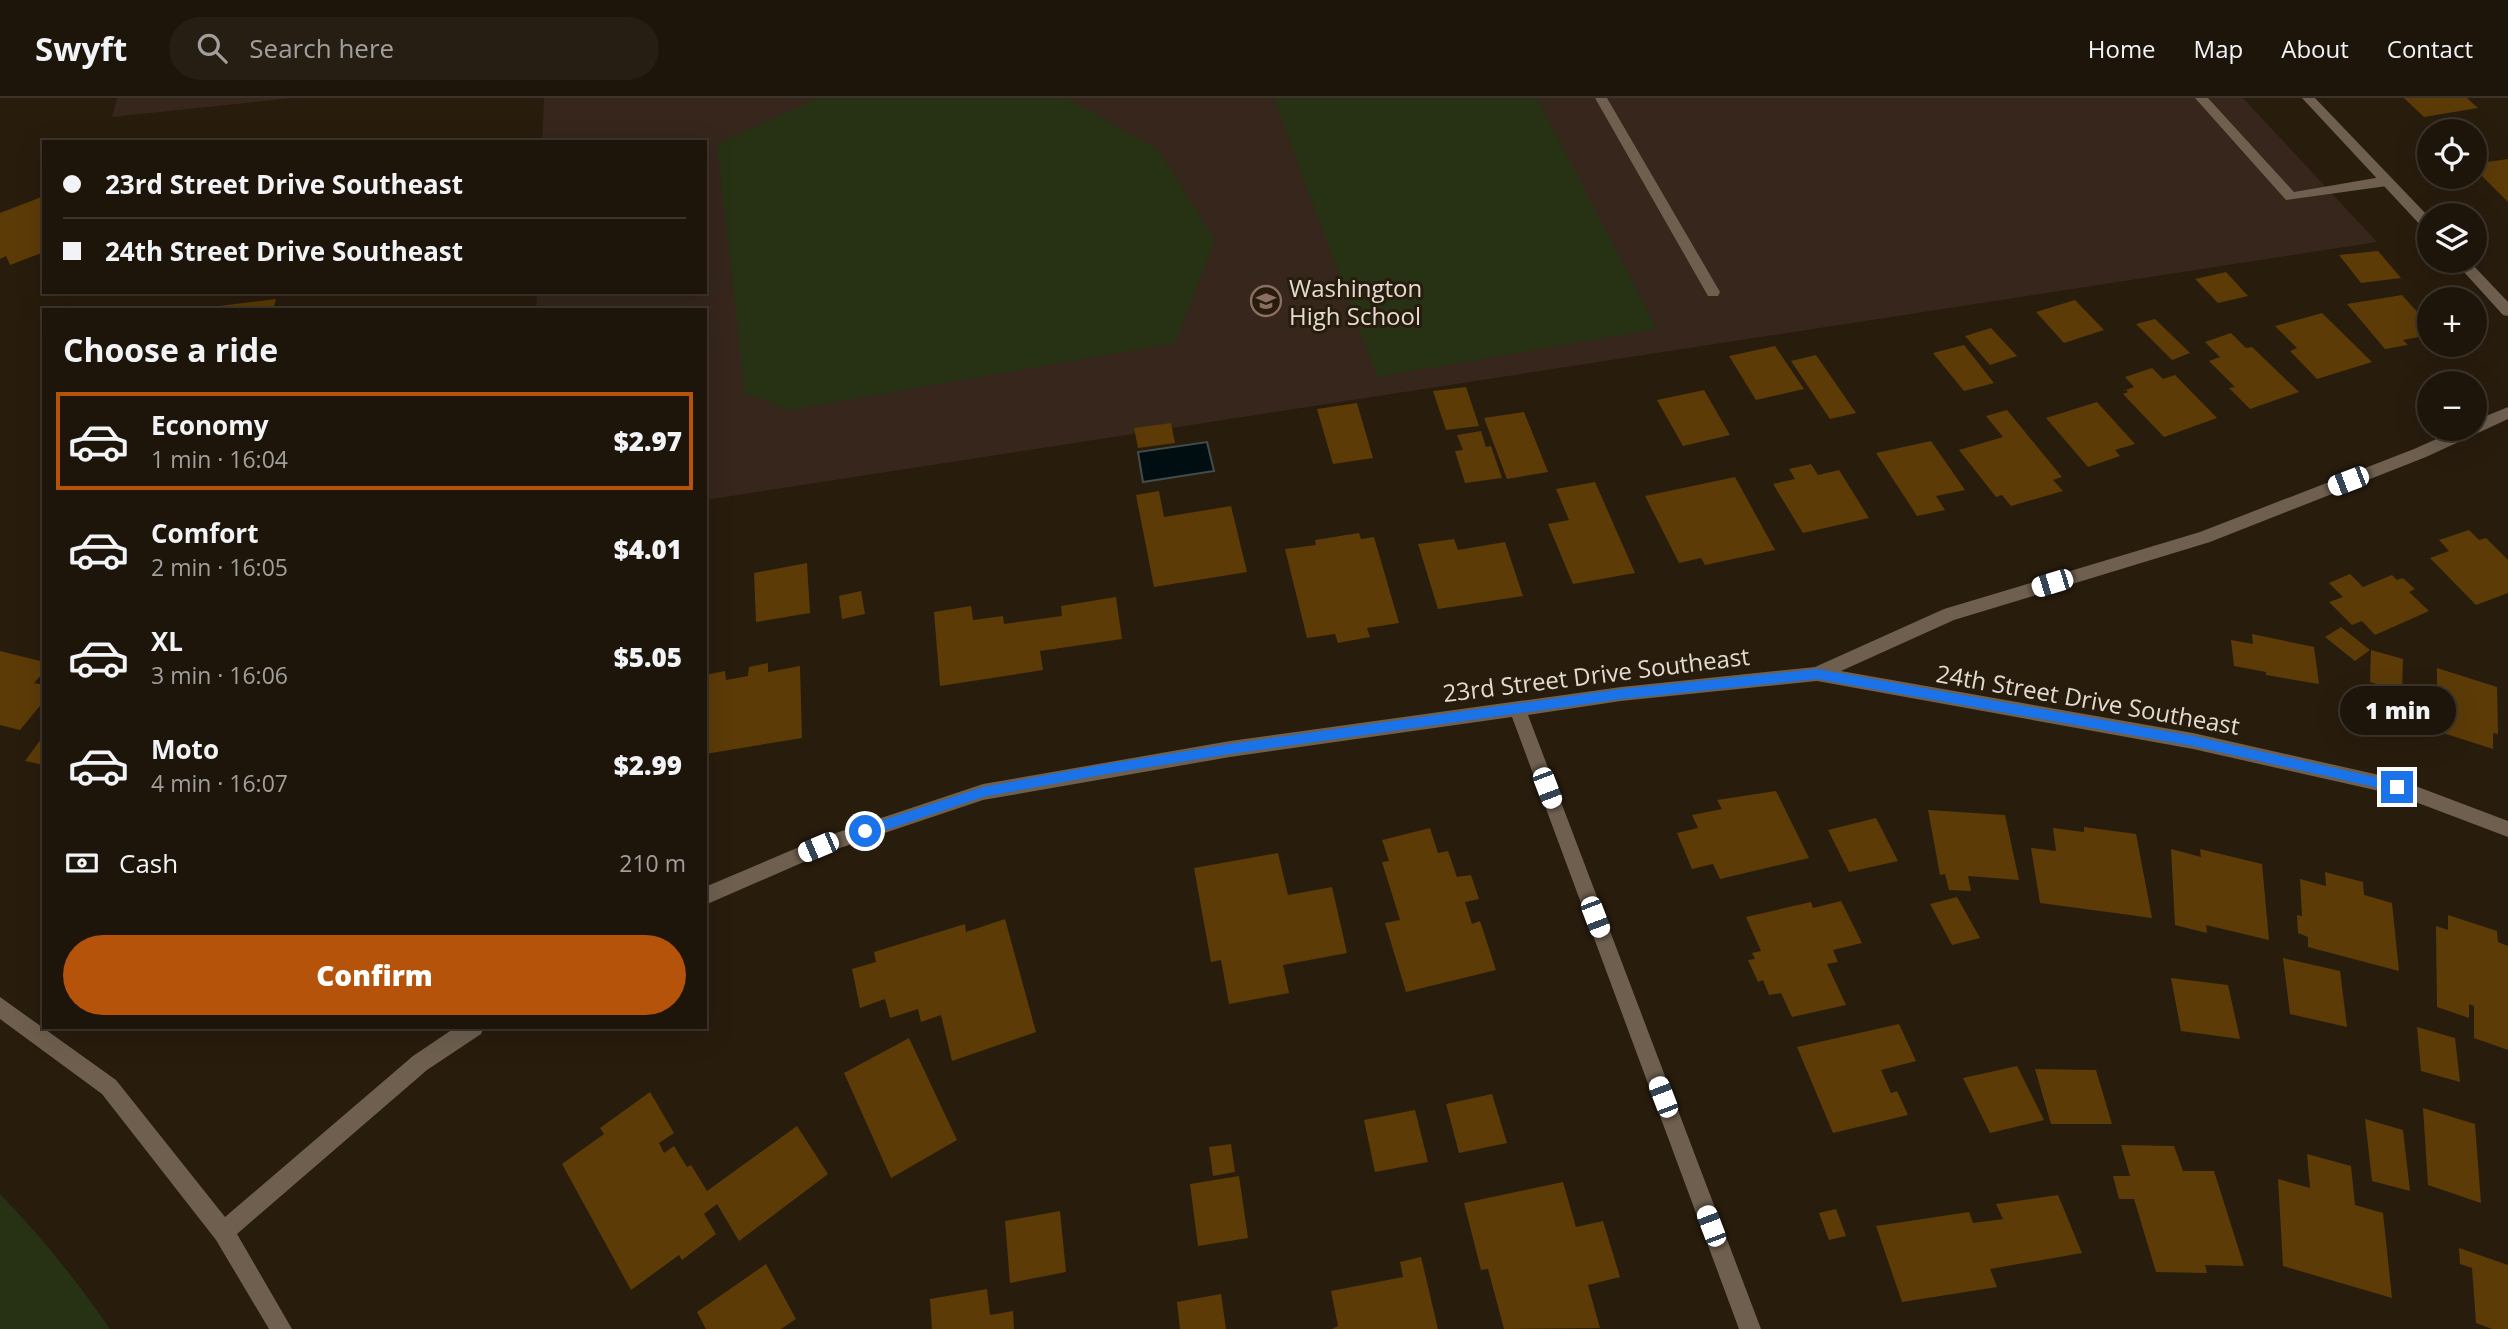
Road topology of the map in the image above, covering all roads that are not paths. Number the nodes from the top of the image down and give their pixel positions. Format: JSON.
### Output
{"nodes":[{"id":1,"x":1601,"y":98,"type":"edge"},
{"id":2,"x":2201,"y":98,"type":"edge"},
{"id":3,"x":2308,"y":98,"type":"edge"},
{"id":4,"x":2387,"y":181,"type":"junction"},
{"id":5,"x":2417,"y":213,"type":"edge"},
{"id":6,"x":2472,"y":273,"type":"edge"},
{"id":7,"x":1713,"y":292,"type":"dead end"},
{"id":8,"x":2508,"y":312,"type":"edge"},
{"id":9,"x":2508,"y":413,"type":"edge"},
{"id":10,"x":2487,"y":422,"type":"edge"},
{"id":11,"x":2446,"y":441,"type":"edge"},
{"id":12,"x":1817,"y":674,"type":"junction"},
{"id":13,"x":1518,"y":710,"type":"junction"},
{"id":14,"x":2508,"y":830,"type":"edge"},
{"id":15,"x":707,"y":895,"type":"edge"},
{"id":16,"x":0,"y":1007,"type":"edge"},
{"id":17,"x":471,"y":1029,"type":"edge"},
{"id":18,"x":224,"y":1232,"type":"junction"},
{"id":19,"x":281,"y":1329,"type":"edge"},
{"id":20,"x":1750,"y":1329,"type":"edge"}],
"edges":[{"from":1,"to":7,"type":"street"},
{"from":2,"to":4,"type":"street"},
{"from":3,"to":4,"type":"street"},
{"from":4,"to":5,"type":"street"},
{"from":6,"to":8,"type":"street"},
{"from":9,"to":10,"type":"street","name":"23rd Street Drive Southeast"},
{"from":11,"to":12,"type":"street","name":"23rd Street Drive Southeast"},
{"from":12,"to":13,"type":"street","name":"23rd Street Drive Southeast"},
{"from":12,"to":14,"type":"street","name":"24th Street Drive Southeast"},
{"from":13,"to":15,"type":"street","name":"23rd Street Drive Southeast"},
{"from":13,"to":20,"type":"street"},
{"from":16,"to":18,"type":"street"},
{"from":17,"to":18,"type":"street"},
{"from":18,"to":19,"type":"street"}]}
